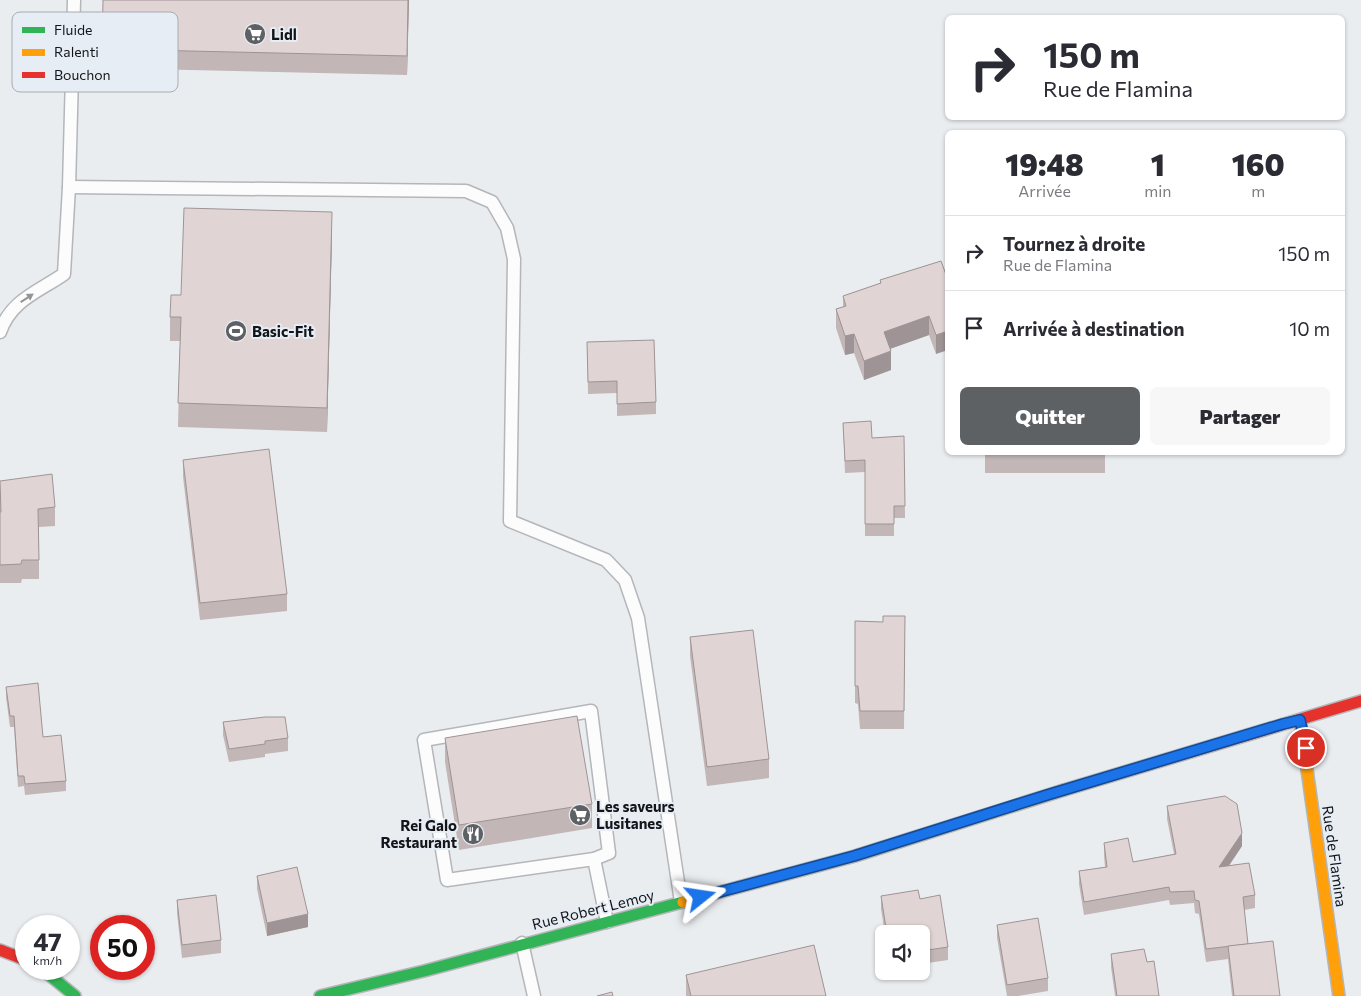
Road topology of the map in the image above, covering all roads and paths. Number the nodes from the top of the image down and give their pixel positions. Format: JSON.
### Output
{"nodes":[{"id":1,"x":72,"y":92,"type":"edge"},
{"id":2,"x":69,"y":187,"type":"junction"},
{"id":3,"x":0,"y":332,"type":"edge"},
{"id":4,"x":1361,"y":701,"type":"edge"},
{"id":5,"x":1300,"y":720,"type":"junction"},
{"id":6,"x":594,"y":859,"type":"junction"},
{"id":7,"x":681,"y":902,"type":"junction"},
{"id":8,"x":607,"y":922,"type":"junction"},
{"id":9,"x":522,"y":943,"type":"junction"},
{"id":10,"x":2,"y":948,"type":"edge"},
{"id":11,"x":15,"y":954,"type":"edge"},
{"id":12,"x":55,"y":980,"type":"edge"},
{"id":13,"x":75,"y":996,"type":"edge"},
{"id":14,"x":320,"y":996,"type":"edge"},
{"id":15,"x":534,"y":996,"type":"edge"},
{"id":16,"x":1339,"y":996,"type":"edge"}],
"edges":[{"from":1,"to":2,"type":"lane"},
{"from":3,"to":2,"type":"lane","one_way":true},
{"from":2,"to":7,"type":"lane"},
{"from":4,"to":5,"type":"main road","name":"Rue Robert Lemoy"},
{"from":5,"to":7,"type":"main road","name":"Rue Robert Lemoy"},
{"from":5,"to":16,"type":"main road","name":"Rue de Flamina"},
{"from":6,"to":6,"type":"lane"},
{"from":6,"to":8,"type":"lane"},
{"from":7,"to":8,"type":"main road","name":"Rue Robert Lemoy"},
{"from":8,"to":9,"type":"main road","name":"Rue Robert Lemoy"},
{"from":9,"to":14,"type":"main road","name":"Rue Robert Lemoy"},
{"from":9,"to":15,"type":"lane"},
{"from":10,"to":11,"type":"main road"},
{"from":12,"to":13,"type":"main road"}]}
